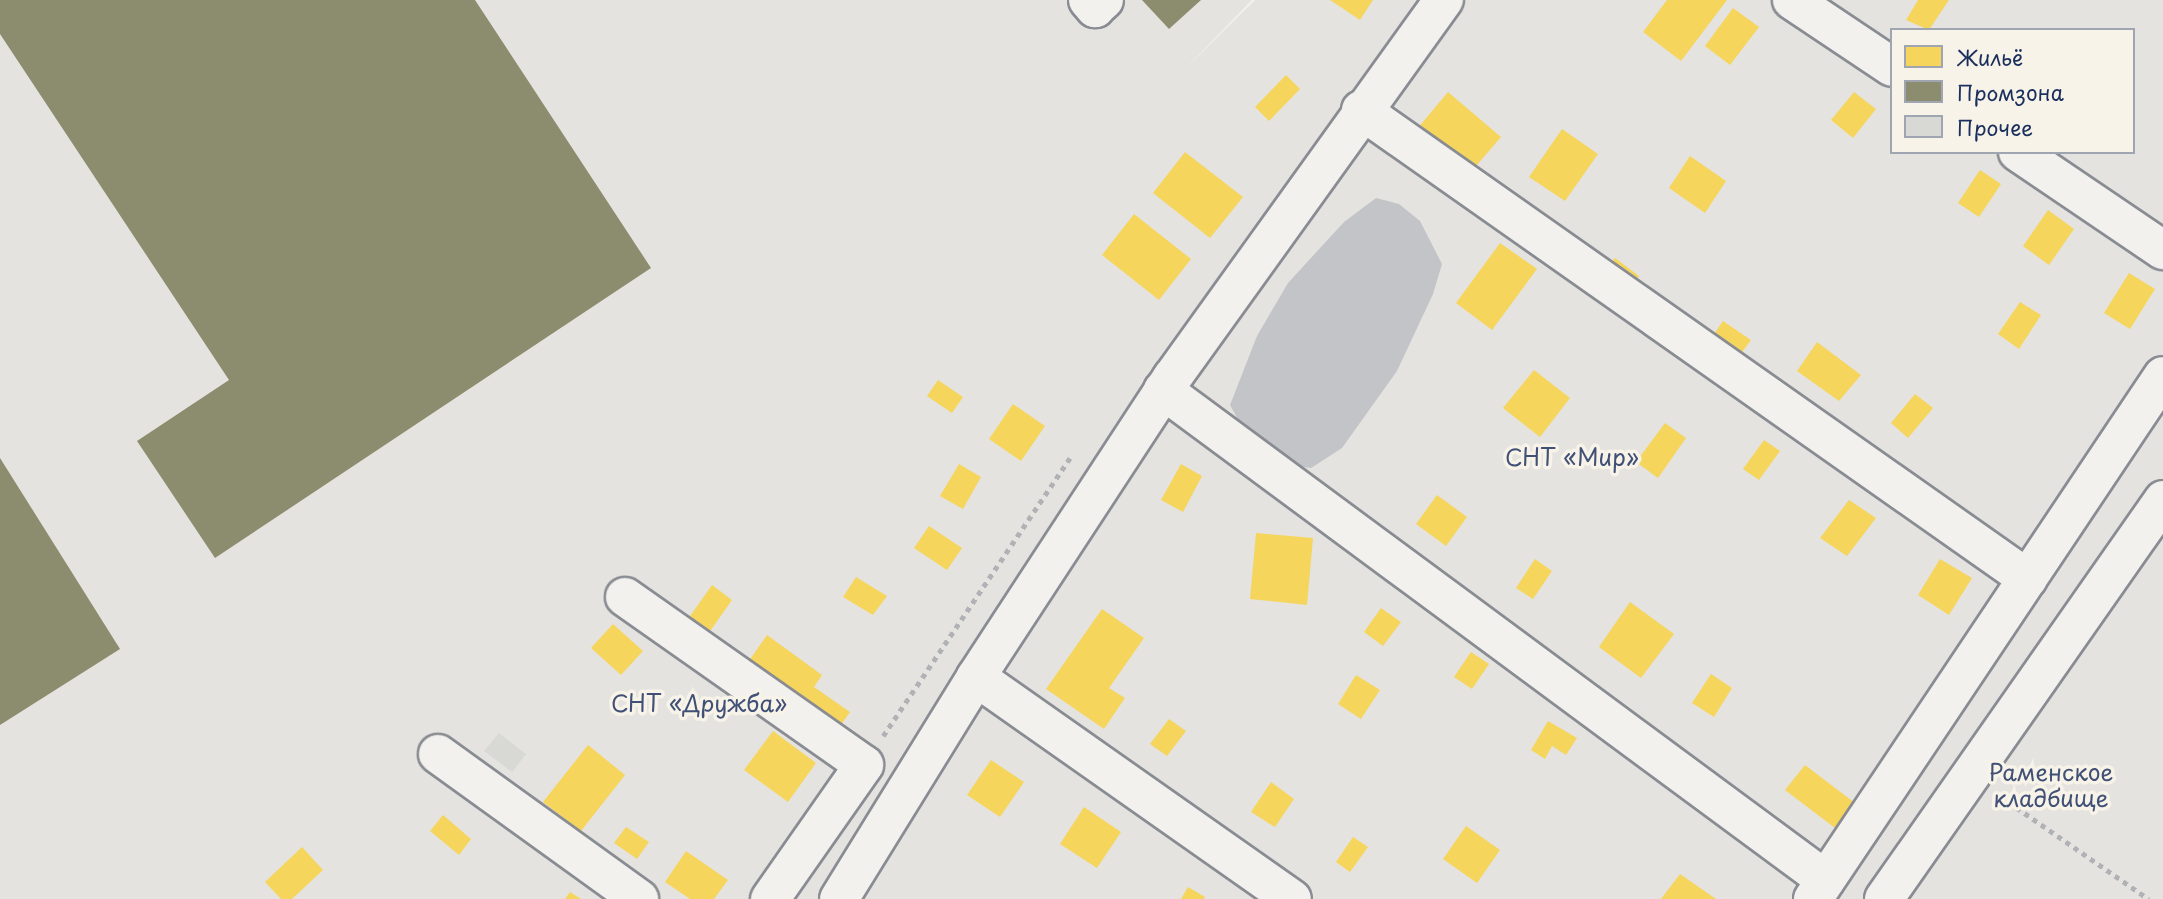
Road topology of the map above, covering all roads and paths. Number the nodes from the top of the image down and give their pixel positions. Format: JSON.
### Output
{"nodes":[{"id":1,"x":1088,"y":0,"type":"edge"},
{"id":2,"x":1104,"y":0,"type":"edge"},
{"id":3,"x":1444,"y":0,"type":"edge"},
{"id":4,"x":1792,"y":0,"type":"edge"},
{"id":5,"x":1890,"y":66,"type":"edge"},
{"id":6,"x":1361,"y":110,"type":"junction"},
{"id":7,"x":2021,"y":154,"type":"edge"},
{"id":8,"x":2163,"y":250,"type":"edge"},
{"id":9,"x":2163,"y":376,"type":"edge"},
{"id":10,"x":1163,"y":390,"type":"junction"},
{"id":11,"x":1070,"y":458,"type":"dead end"},
{"id":12,"x":2163,"y":500,"type":"edge"},
{"id":13,"x":2028,"y":579,"type":"junction"},
{"id":14,"x":625,"y":597,"type":"dead end"},
{"id":15,"x":976,"y":677,"type":"junction"},
{"id":16,"x":438,"y":754,"type":"dead end"},
{"id":17,"x":863,"y":765,"type":"junction"},
{"id":18,"x":1970,"y":776,"type":"junction"},
{"id":19,"x":1819,"y":889,"type":"edge"},
{"id":20,"x":639,"y":899,"type":"edge"},
{"id":21,"x":769,"y":899,"type":"edge"},
{"id":22,"x":839,"y":899,"type":"edge"},
{"id":23,"x":1292,"y":899,"type":"edge"},
{"id":24,"x":1884,"y":899,"type":"edge"},
{"id":25,"x":2149,"y":899,"type":"edge"}],
"edges":[{"from":1,"to":2,"type":"lane"},
{"from":3,"to":6,"type":"lane"},
{"from":4,"to":5,"type":"lane"},
{"from":6,"to":10,"type":"lane"},
{"from":6,"to":13,"type":"lane"},
{"from":7,"to":8,"type":"lane"},
{"from":9,"to":13,"type":"lane"},
{"from":10,"to":15,"type":"lane"},
{"from":10,"to":19,"type":"lane"},
{"from":11,"to":17,"type":"path"},
{"from":12,"to":18,"type":"lane"},
{"from":13,"to":19,"type":"lane"},
{"from":14,"to":17,"type":"lane"},
{"from":15,"to":22,"type":"lane"},
{"from":15,"to":23,"type":"lane"},
{"from":16,"to":20,"type":"lane"},
{"from":17,"to":21,"type":"lane"},
{"from":18,"to":24,"type":"lane"},
{"from":18,"to":25,"type":"path"}]}
